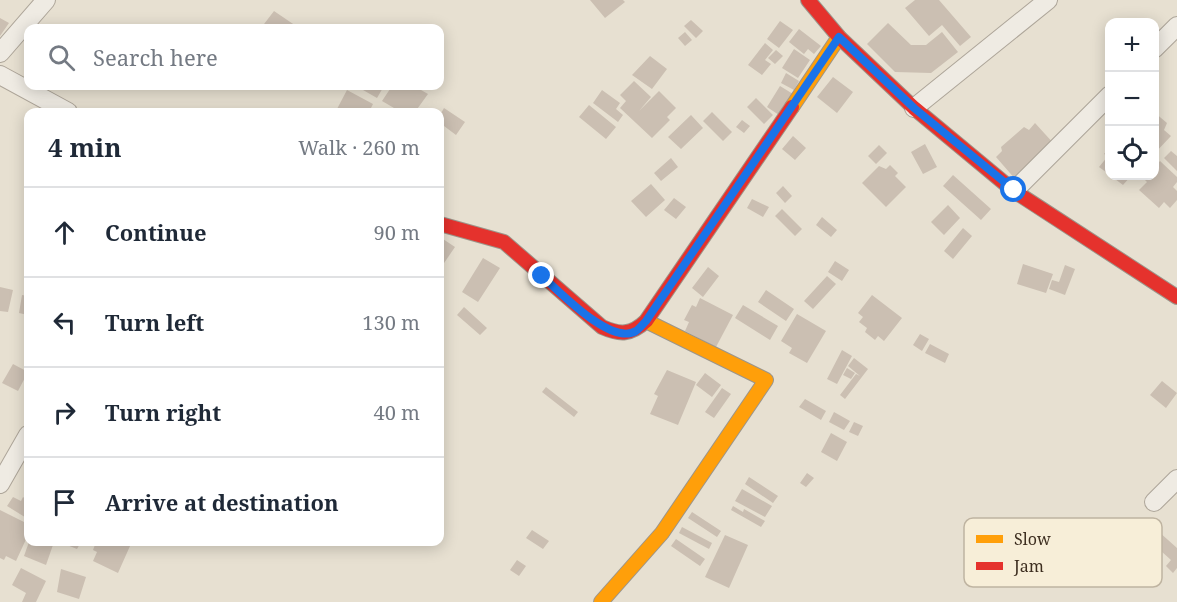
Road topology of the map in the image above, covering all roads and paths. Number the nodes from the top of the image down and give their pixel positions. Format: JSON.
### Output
{"nodes":[{"id":1,"x":46,"y":0,"type":"edge"},
{"id":2,"x":808,"y":0,"type":"edge"},
{"id":3,"x":1048,"y":0,"type":"edge"},
{"id":4,"x":25,"y":24,"type":"edge"},
{"id":5,"x":24,"y":25,"type":"edge"},
{"id":6,"x":1177,"y":26,"type":"edge"},
{"id":7,"x":839,"y":37,"type":"junction"},
{"id":8,"x":1159,"y":45,"type":"edge"},
{"id":9,"x":0,"y":53,"type":"edge"},
{"id":10,"x":0,"y":75,"type":"edge"},
{"id":11,"x":24,"y":88,"type":"edge"},
{"id":12,"x":28,"y":90,"type":"edge"},
{"id":13,"x":1105,"y":99,"type":"edge"},
{"id":14,"x":61,"y":108,"type":"edge"},
{"id":15,"x":914,"y":108,"type":"junction"},
{"id":16,"x":1014,"y":190,"type":"junction"},
{"id":17,"x":444,"y":225,"type":"edge"},
{"id":18,"x":1177,"y":297,"type":"edge"},
{"id":19,"x":646,"y":321,"type":"junction"},
{"id":20,"x":24,"y":442,"type":"edge"},
{"id":21,"x":1177,"y":479,"type":"edge"},
{"id":22,"x":0,"y":484,"type":"edge"},
{"id":23,"x":1154,"y":502,"type":"dead end"},
{"id":24,"x":601,"y":602,"type":"edge"}],
"edges":[{"from":1,"to":4,"type":"street"},
{"from":2,"to":7,"type":"street"},
{"from":3,"to":15,"type":"street"},
{"from":5,"to":9,"type":"street"},
{"from":6,"to":8,"type":"street"},
{"from":7,"to":15,"type":"street"},
{"from":7,"to":19,"type":"street"},
{"from":10,"to":11,"type":"street"},
{"from":12,"to":14,"type":"street"},
{"from":13,"to":16,"type":"street"},
{"from":15,"to":16,"type":"street"},
{"from":16,"to":18,"type":"street"},
{"from":17,"to":19,"type":"street"},
{"from":19,"to":24,"type":"street"},
{"from":20,"to":22,"type":"street"},
{"from":21,"to":23,"type":"street"}]}
